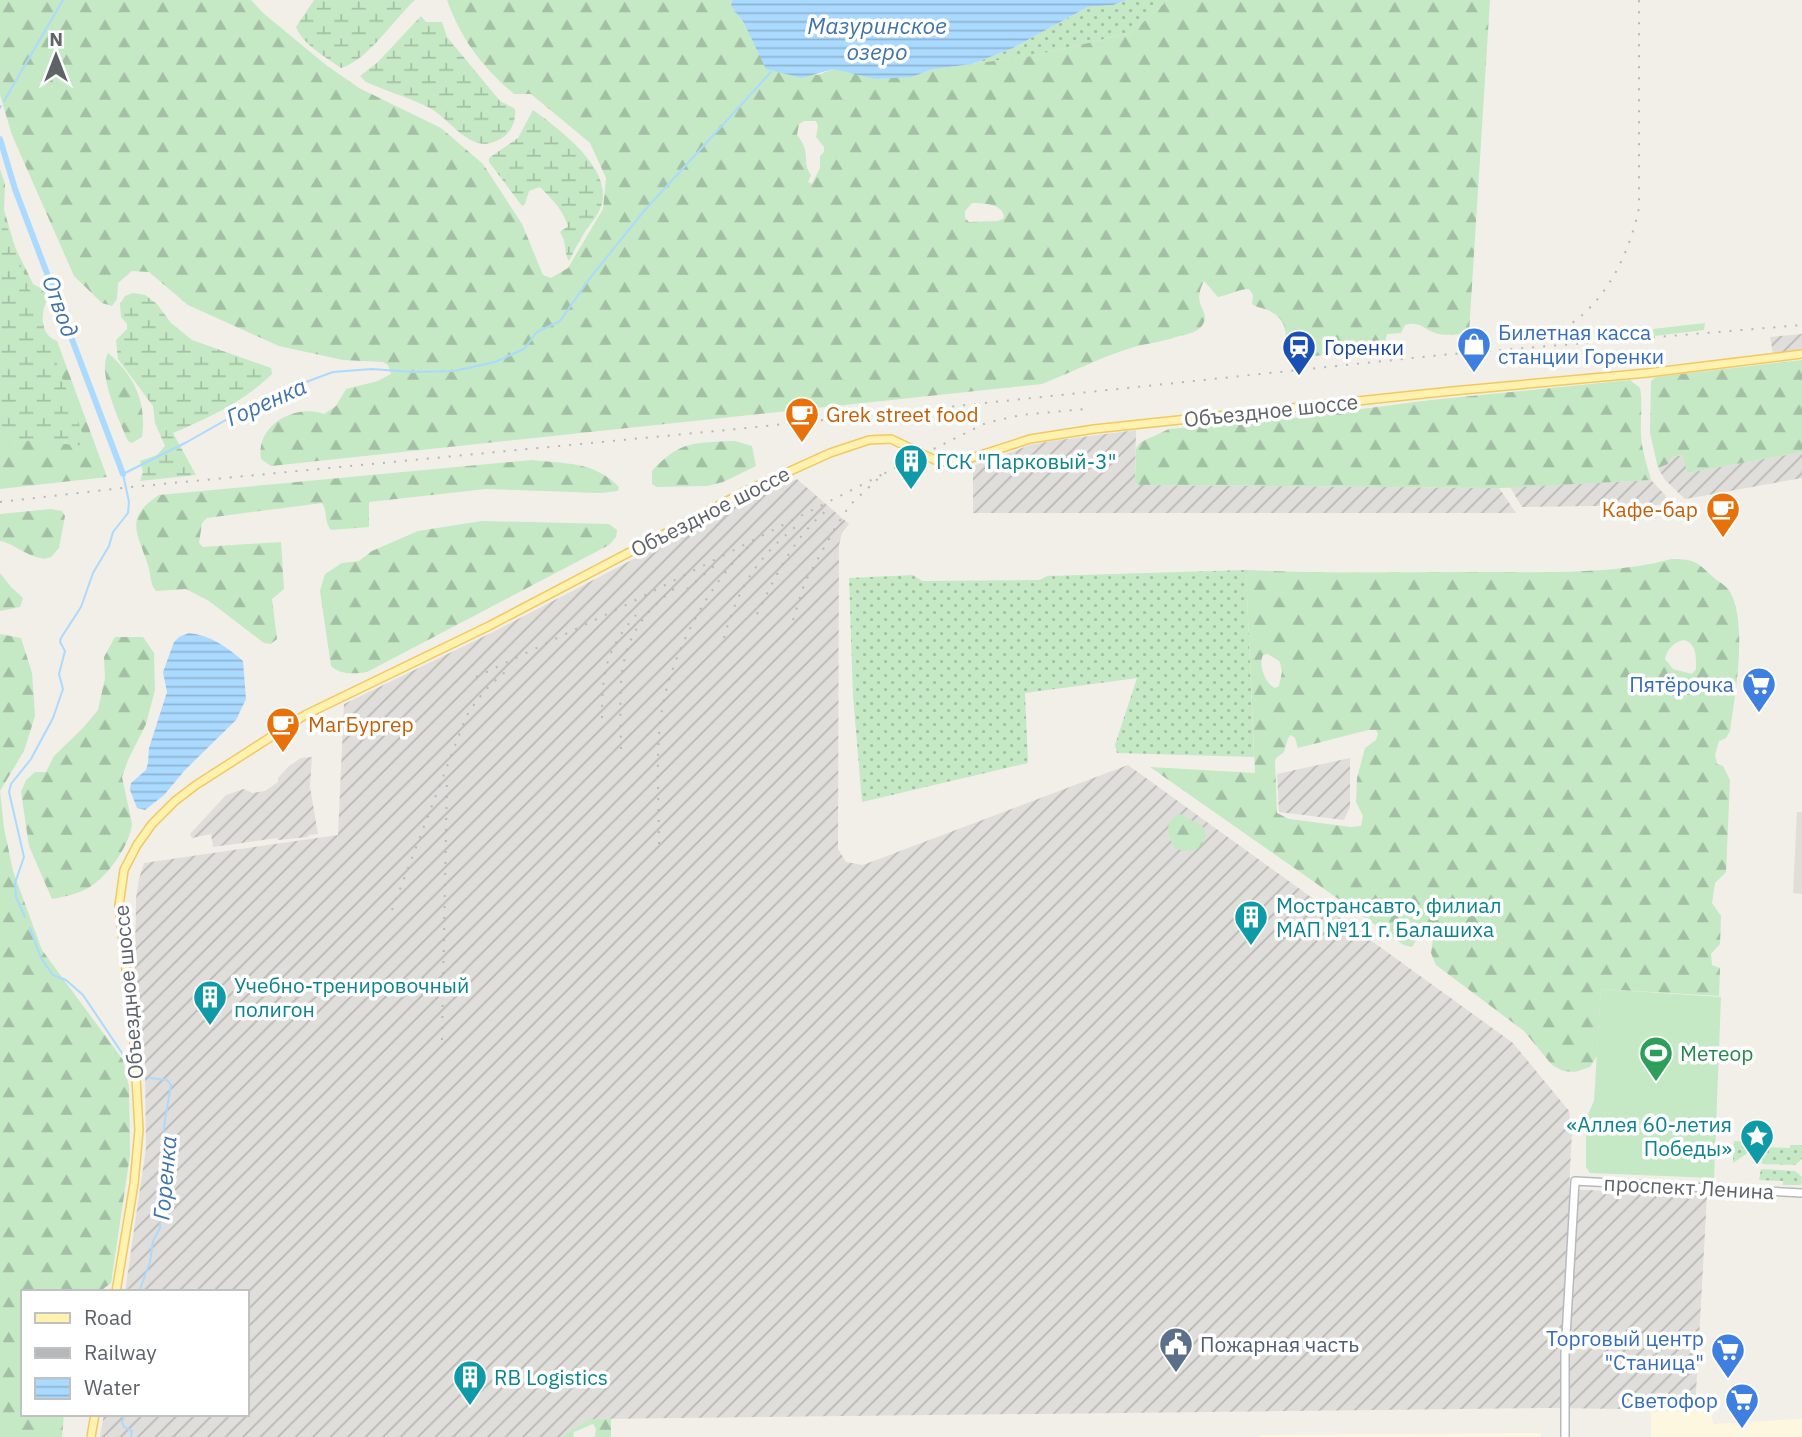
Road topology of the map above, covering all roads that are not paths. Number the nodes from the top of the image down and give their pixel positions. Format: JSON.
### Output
{"nodes":[{"id":1,"x":1802,"y":354,"type":"edge"},
{"id":2,"x":1802,"y":1194,"type":"edge"},
{"id":3,"x":116,"y":1290,"type":"edge"},
{"id":4,"x":95,"y":1416,"type":"edge"},
{"id":5,"x":91,"y":1437,"type":"edge"},
{"id":6,"x":1564,"y":1437,"type":"edge"}],
"edges":[{"from":1,"to":3,"type":"main road","name":"Объездное шоссе"},
{"from":2,"to":6,"type":"street","name":"проспект Ленина"},
{"from":4,"to":5,"type":"main road"}]}
